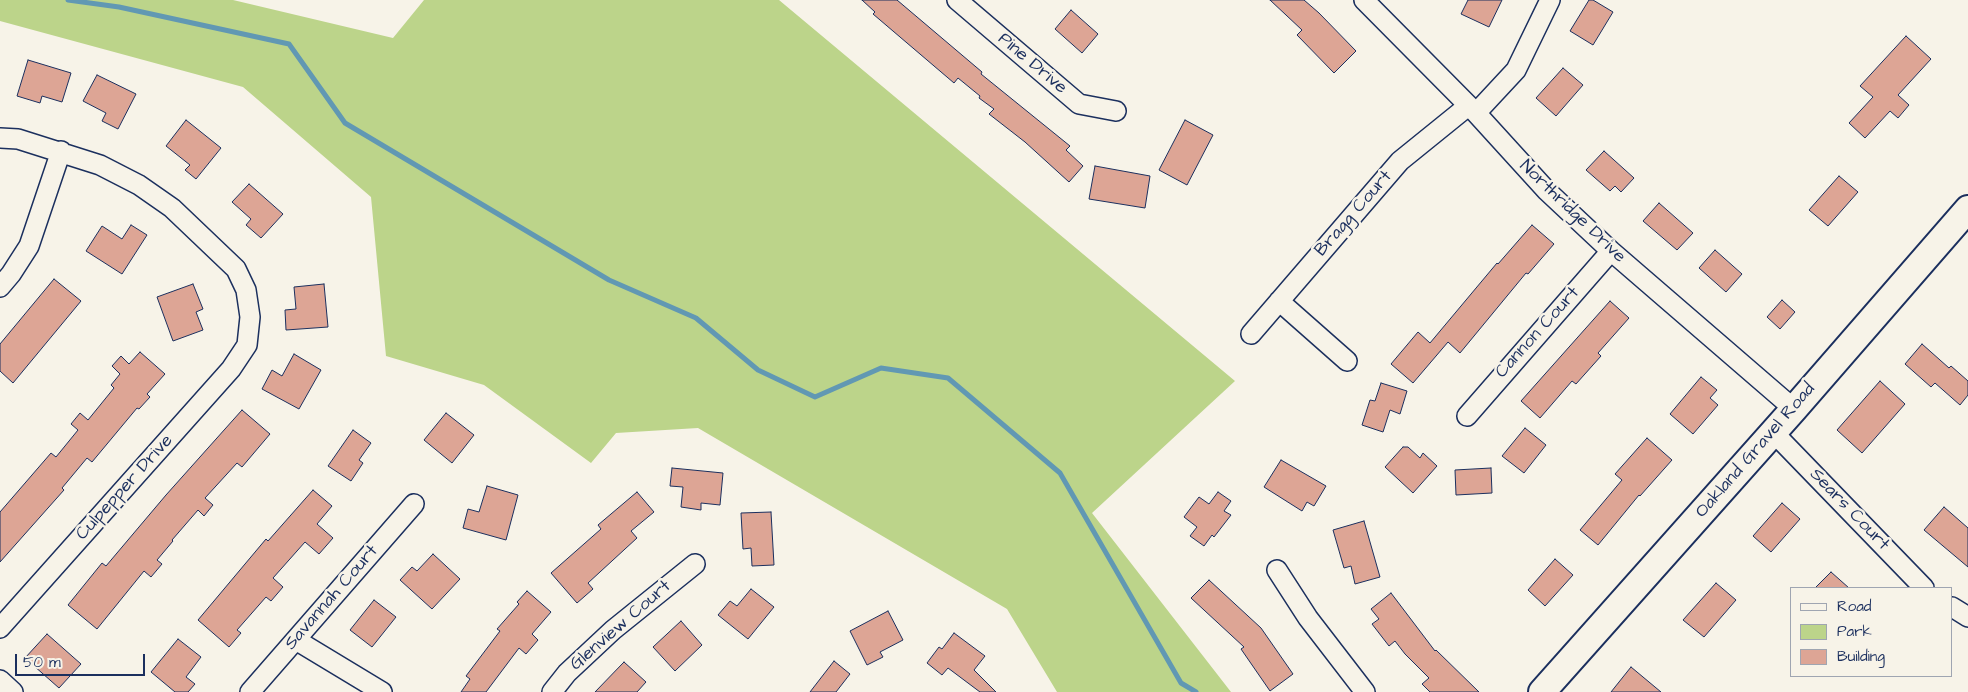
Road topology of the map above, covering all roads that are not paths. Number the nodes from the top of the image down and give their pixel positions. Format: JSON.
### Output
{"nodes":[{"id":1,"x":957,"y":0,"type":"edge"},
{"id":2,"x":1364,"y":0,"type":"edge"},
{"id":3,"x":1550,"y":0,"type":"edge"},
{"id":4,"x":1472,"y":110,"type":"junction"},
{"id":5,"x":1116,"y":111,"type":"dead end"},
{"id":6,"x":0,"y":138,"type":"edge"},
{"id":7,"x":60,"y":151,"type":"junction"},
{"id":8,"x":1968,"y":209,"type":"edge"},
{"id":9,"x":1611,"y":251,"type":"junction"},
{"id":10,"x":0,"y":287,"type":"edge"},
{"id":11,"x":1279,"y":301,"type":"junction"},
{"id":12,"x":1250,"y":334,"type":"dead end"},
{"id":13,"x":1347,"y":361,"type":"dead end"},
{"id":14,"x":1794,"y":409,"type":"junction"},
{"id":15,"x":1467,"y":416,"type":"dead end"},
{"id":16,"x":1773,"y":432,"type":"junction"},
{"id":17,"x":414,"y":504,"type":"dead end"},
{"id":18,"x":695,"y":564,"type":"dead end"},
{"id":19,"x":1277,"y":570,"type":"dead end"},
{"id":20,"x":1923,"y":587,"type":"edge"},
{"id":21,"x":1953,"y":608,"type":"edge"},
{"id":22,"x":1968,"y":618,"type":"edge"},
{"id":23,"x":0,"y":628,"type":"edge"},
{"id":24,"x":296,"y":640,"type":"junction"},
{"id":25,"x":0,"y":680,"type":"edge"},
{"id":26,"x":13,"y":692,"type":"edge"},
{"id":27,"x":250,"y":692,"type":"edge"},
{"id":28,"x":382,"y":692,"type":"edge"},
{"id":29,"x":552,"y":692,"type":"edge"},
{"id":30,"x":1365,"y":692,"type":"edge"},
{"id":31,"x":1542,"y":692,"type":"edge"}],
"edges":[{"from":1,"to":5,"type":"street","name":"Pine Drive"},
{"from":2,"to":4,"type":"street","name":"Northridge Drive"},
{"from":3,"to":4,"type":"street","name":"Bragg Court"},
{"from":4,"to":9,"type":"street","name":"Northridge Drive"},
{"from":4,"to":11,"type":"street","name":"Bragg Court"},
{"from":6,"to":7,"type":"street"},
{"from":7,"to":10,"type":"street"},
{"from":7,"to":23,"type":"street","name":"Culpepper Drive"},
{"from":8,"to":14,"type":"street","name":"Oakland Gravel Road"},
{"from":9,"to":14,"type":"street","name":"Northridge Drive"},
{"from":9,"to":15,"type":"street","name":"Cannon Court"},
{"from":11,"to":12,"type":"street","name":"Bragg Court"},
{"from":11,"to":13,"type":"street"},
{"from":14,"to":16,"type":"street","name":"Oakland Gravel Road"},
{"from":16,"to":20,"type":"street","name":"Sears Court"},
{"from":16,"to":31,"type":"street","name":"Oakland Gravel Road"},
{"from":17,"to":24,"type":"street","name":"Savannah Court"},
{"from":18,"to":29,"type":"street","name":"Glenview Court"},
{"from":19,"to":30,"type":"street"},
{"from":21,"to":22,"type":"street"},
{"from":24,"to":27,"type":"street","name":"Savannah Court"},
{"from":24,"to":28,"type":"street"},
{"from":25,"to":26,"type":"street"}]}
